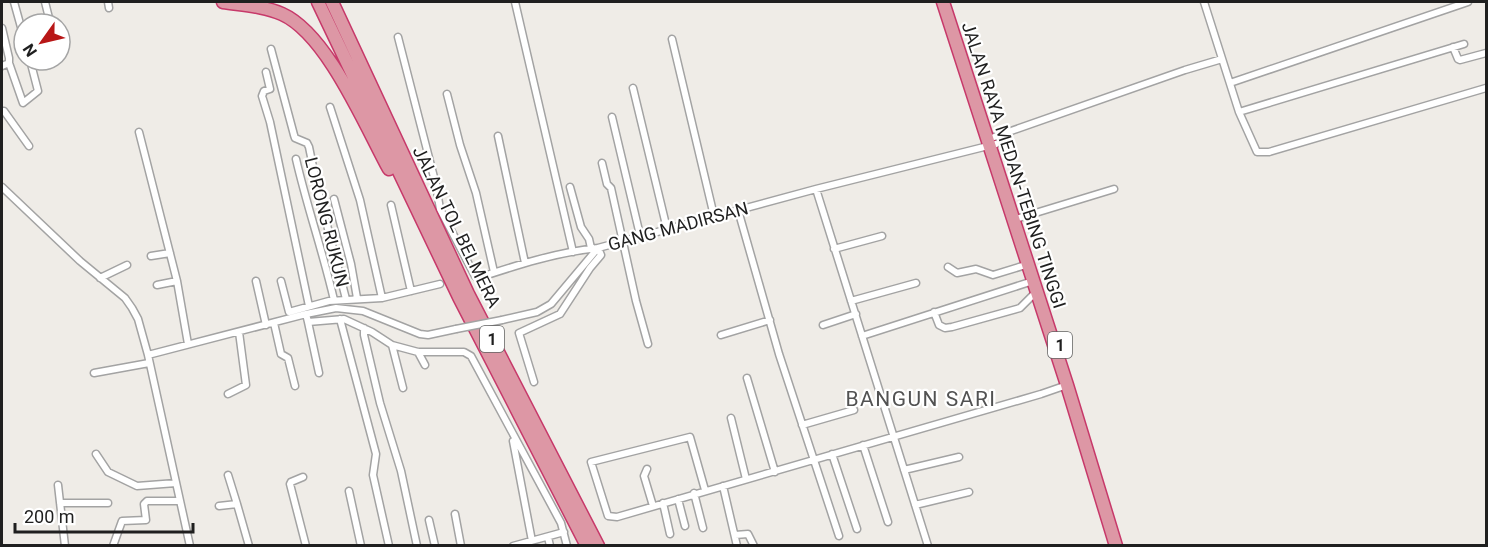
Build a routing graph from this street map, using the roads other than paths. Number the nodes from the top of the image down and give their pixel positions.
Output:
1 (223, 2) edge
2 (318, 2) edge
3 (332, 2) edge
4 (338, 2) edge
5 (515, 2) edge
6 (943, 2) edge
7 (949, 2) edge
8 (1204, 2) edge
9 (1468, 2) edge
10 (2, 28) edge
11 (398, 38) dead end
12 (672, 39) dead end
13 (1464, 44) dead end
14 (1453, 47) junction
15 (271, 49) dead end
16 (355, 50) junction
17 (1486, 54) edge
18 (1222, 59) junction
19 (9, 63) junction
20 (2, 66) edge
21 (12, 72) edge
22 (12, 72) edge
23 (33, 72) edge
24 (267, 72) dead end
25 (1230, 83) junction
26 (633, 88) dead end
27 (1486, 88) edge
28 (447, 94) dead end
29 (330, 107) dead end
30 (2, 111) edge
31 (1239, 112) junction
32 (612, 117) dead end
33 (139, 132) dead end
34 (498, 136) dead end
35 (993, 142) junction
36 (29, 146) dead end
37 (296, 159) dead end
38 (602, 163) dead end
39 (2, 187) edge
40 (570, 187) dead end
41 (816, 189) junction
42 (1114, 189) dead end
43 (334, 199) dead end
44 (391, 205) dead end
45 (738, 210) junction
46 (714, 216) junction
47 (1019, 219) junction
48 (667, 229) junction
49 (640, 235) junction
50 (882, 236) dead end
51 (429, 237) junction
52 (623, 240) junction
53 (595, 248) junction
54 (834, 249) junction
55 (573, 252) junction
56 (170, 253) junction
57 (151, 256) dead end
58 (525, 263) junction
59 (1030, 264) junction
60 (127, 265) dead end
61 (948, 267) dead end
62 (494, 272) junction
63 (100, 278) junction
64 (177, 281) junction
65 (256, 281) dead end
66 (281, 281) dead end
67 (916, 283) dead end
68 (440, 284) dead end
69 (157, 285) dead end
70 (1035, 286) junction
71 (411, 291) junction
72 (357, 298) junction
73 (382, 298) junction
74 (346, 299) junction
75 (334, 300) junction
76 (851, 301) junction
77 (309, 306) junction
78 (934, 312) junction
79 (306, 314) junction
80 (856, 314) junction
81 (290, 315) junction
82 (340, 319) junction
83 (770, 320) junction
84 (308, 322) junction
85 (274, 323) junction
86 (266, 325) junction
87 (823, 325) dead end
88 (364, 328) junction
89 (239, 332) junction
90 (721, 335) dead end
91 (862, 336) junction
92 (188, 344) junction
93 (648, 344) dead end
94 (392, 345) junction
95 (418, 352) junction
96 (148, 355) junction
97 (149, 363) junction
98 (425, 365) dead end
99 (94, 373) dead end
100 (319, 373) dead end
101 (747, 378) dead end
102 (534, 382) dead end
103 (1067, 385) junction
104 (295, 386) dead end
105 (403, 388) dead end
106 (228, 394) dead end
107 (854, 410) dead end
108 (731, 418) dead end
109 (802, 424) junction
110 (513, 436) junction
111 (894, 436) junction
112 (863, 445) junction
113 (96, 454) dead end
114 (832, 454) junction
115 (959, 457) dead end
116 (813, 460) junction
117 (647, 469) dead end
118 (904, 470) junction
119 (775, 472) junction
120 (228, 475) dead end
121 (303, 477) dead end
122 (746, 478) junction
123 (176, 483) junction
124 (58, 485) dead end
125 (723, 486) junction
126 (705, 490) junction
127 (349, 491) dead end
128 (969, 492) dead end
129 (694, 493) junction
130 (678, 499) junction
131 (180, 501) junction
132 (60, 503) junction
133 (108, 503) dead end
134 (663, 503) junction
135 (237, 504) junction
136 (915, 505) junction
137 (219, 506) dead end
138 (653, 506) junction
139 (455, 514) dead end
140 (429, 520) dead end
141 (888, 522) dead end
142 (685, 526) dead end
143 (703, 528) dead end
144 (857, 529) dead end
145 (564, 532) junction
146 (670, 534) dead end
147 (735, 536) junction
148 (839, 536) dead end
149 (548, 537) junction
150 (529, 543) edge
151 (65, 546) edge
152 (113, 546) edge
153 (190, 546) edge
154 (249, 546) edge
155 (306, 546) edge
156 (360, 546) edge
157 (389, 546) edge
158 (417, 546) edge
159 (435, 546) edge
160 (461, 546) edge
161 (513, 546) edge
162 (550, 546) edge
163 (567, 546) edge
164 (587, 546) edge
165 (598, 546) edge
166 (737, 546) edge
167 (754, 546) edge
168 (928, 546) edge
169 (1116, 546) edge
170 (1122, 546) edge

1 - 51 highway
2 - 51 highway, 1
3 - 16 highway, 1
4 - 16 highway
5 - 55 street
6 - 35 highway, JALAN RAYA MEDAN-TEBING TINGGI / 1
7 - 35 highway, JALAN RAYA MEDAN-TEBING TINGGI / 1
8 - 18 street
9 - 25 street
10 - 19 street
11 - 62 street
12 - 46 street
13 - 14 street
14 - 17 street
14 - 31 street
15 - 74 street, LORONG RUKUN
16 - 165 highway, JALAN TOL BELMERA / 1
18 - 25 street
18 - 35 street, GANG MADIRSAN
19 - 20 street
19 - 22 street
21 - 23 street
24 - 77 street
25 - 31 street
26 - 48 street
27 - 31 street
28 - 62 street
29 - 73 street
30 - 36 street
32 - 49 street
33 - 56 street
34 - 58 street
35 - 41 street, GANG MADIRSAN
35 - 47 highway, JALAN RAYA MEDAN-TEBING TINGGI / 1
35 - 59 highway, JALAN RAYA MEDAN-TEBING TINGGI / 1
37 - 75 street
38 - 52 street
39 - 63 street
40 - 53 street
41 - 45 street, GANG MADIRSAN
41 - 54 street
42 - 47 street
43 - 72 street
44 - 71 street
45 - 46 street, GANG MADIRSAN
45 - 83 street
46 - 48 street, GANG MADIRSAN
47 - 59 highway, JALAN RAYA MEDAN-TEBING TINGGI / 1
48 - 49 street, GANG MADIRSAN
49 - 52 street, GANG MADIRSAN
50 - 54 street
51 - 164 highway, JALAN TOL BELMERA / 1
52 - 53 street, GANG MADIRSAN
52 - 93 street
53 - 55 street
53 - 79 street, GANG MADIRSAN, bridge
53 - 102 street
54 - 76 street
55 - 58 street
56 - 57 street
56 - 64 street
58 - 62 street
59 - 61 street
59 - 70 highway, JALAN RAYA MEDAN-TEBING TINGGI / 1
59 - 170 highway, JALAN RAYA MEDAN-TEBING TINGGI / 1
60 - 63 street
63 - 96 street
64 - 69 street
64 - 92 street
65 - 86 street
66 - 81 street
67 - 76 street
68 - 71 street
70 - 78 street
70 - 78 street
70 - 103 highway, JALAN RAYA MEDAN-TEBING TINGGI / 1
71 - 73 street
72 - 73 street
72 - 74 street
74 - 75 street
75 - 77 street
76 - 80 street
77 - 81 street
78 - 91 street
79 - 81 street, GANG MADIRSAN
79 - 84 street
80 - 87 street
80 - 91 street
81 - 85 street, GANG MADIRSAN
82 - 84 street
82 - 88 street
82 - 157 street
83 - 90 street
83 - 109 street
84 - 100 street
85 - 86 street, GANG MADIRSAN
85 - 104 street
86 - 89 street, GANG MADIRSAN
88 - 94 street
88 - 158 street
89 - 92 street, GANG MADIRSAN
89 - 106 street
91 - 111 street
92 - 96 street, GANG MADIRSAN
94 - 95 street
94 - 105 street
95 - 98 street
95 - 110 street
96 - 97 street
97 - 99 street
97 - 123 street
101 - 119 street
103 - 111 street
103 - 169 highway, JALAN RAYA MEDAN-TEBING TINGGI / 1
107 - 109 street
108 - 122 street
109 - 116 street
110 - 145 street
110 - 150 street
111 - 112 street
111 - 118 street
112 - 114 street
112 - 141 street
113 - 123 street
114 - 116 street
114 - 144 street
115 - 118 street
116 - 119 street
116 - 148 street
117 - 138 street
118 - 136 street
119 - 122 street
120 - 135 street
121 - 155 street
122 - 125 street
123 - 131 street
124 - 132 street
125 - 126 street
125 - 147 street
126 - 129 street
126 - 138 street
127 - 156 street
128 - 136 street
129 - 130 street
129 - 143 street
130 - 134 street
130 - 142 street
131 - 152 street
131 - 153 street
132 - 133 street
132 - 151 street
134 - 138 street
134 - 146 street
135 - 137 street
135 - 154 street
136 - 168 street
139 - 160 street
140 - 159 street
145 - 149 street
145 - 163 street
147 - 166 street
147 - 167 street
149 - 150 street
149 - 162 street
150 - 161 street

